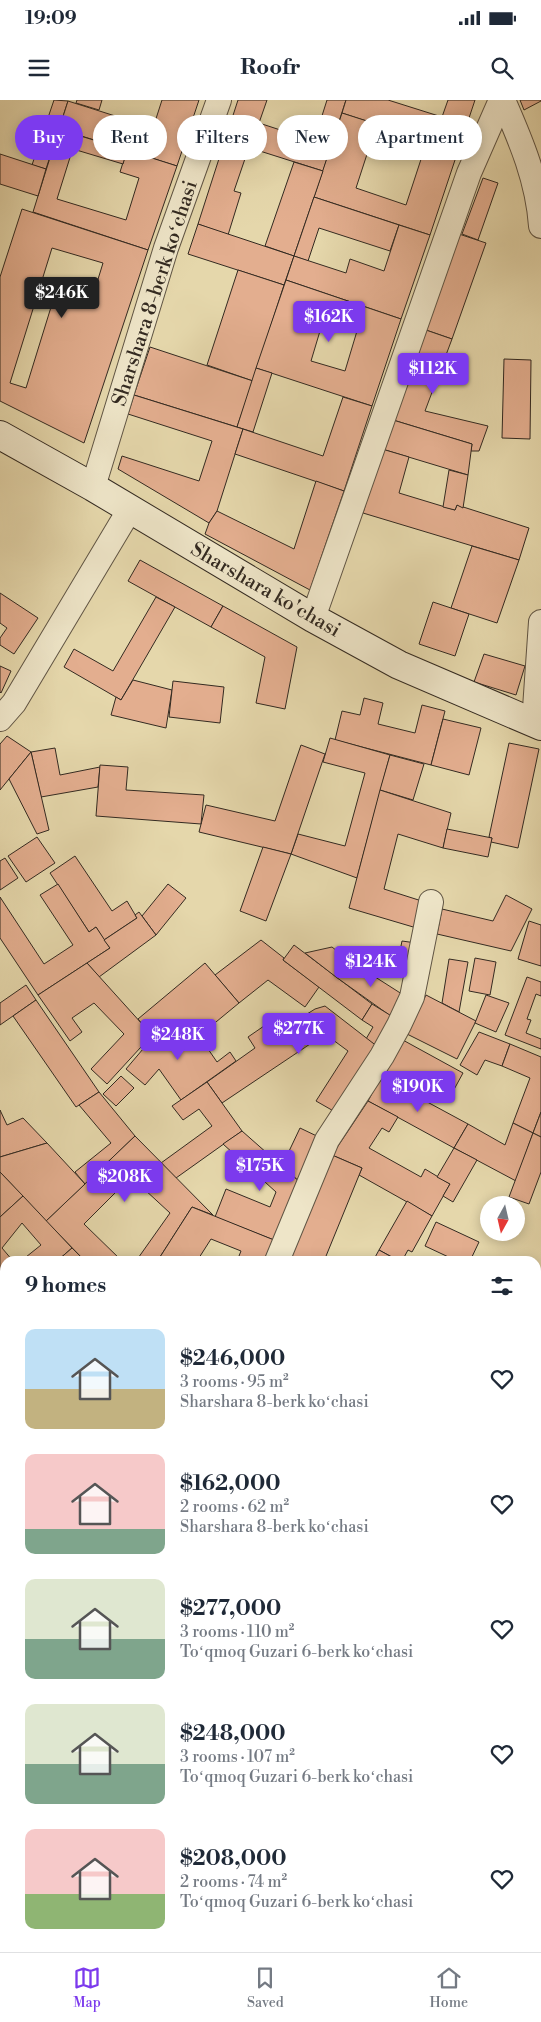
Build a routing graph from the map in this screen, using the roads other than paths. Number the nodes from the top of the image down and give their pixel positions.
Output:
1 (219, 100) edge
2 (502, 100) edge
3 (541, 216) edge
4 (0, 435) edge
5 (93, 487) junction
6 (130, 509) junction
7 (314, 618) junction
8 (541, 622) edge
9 (0, 719) edge
10 (538, 725) edge
11 (431, 902) dead end
12 (280, 1256) edge

1 - 5 street, Sharshara 8-berk koʻchasi
2 - 3 street
2 - 7 street
4 - 5 street, Sharshara ko'chasi
5 - 6 street, Sharshara ko'chasi
6 - 7 street, Sharshara ko'chasi
6 - 9 street
7 - 10 street, Sharshara ko'chasi
8 - 10 street
11 - 12 street

